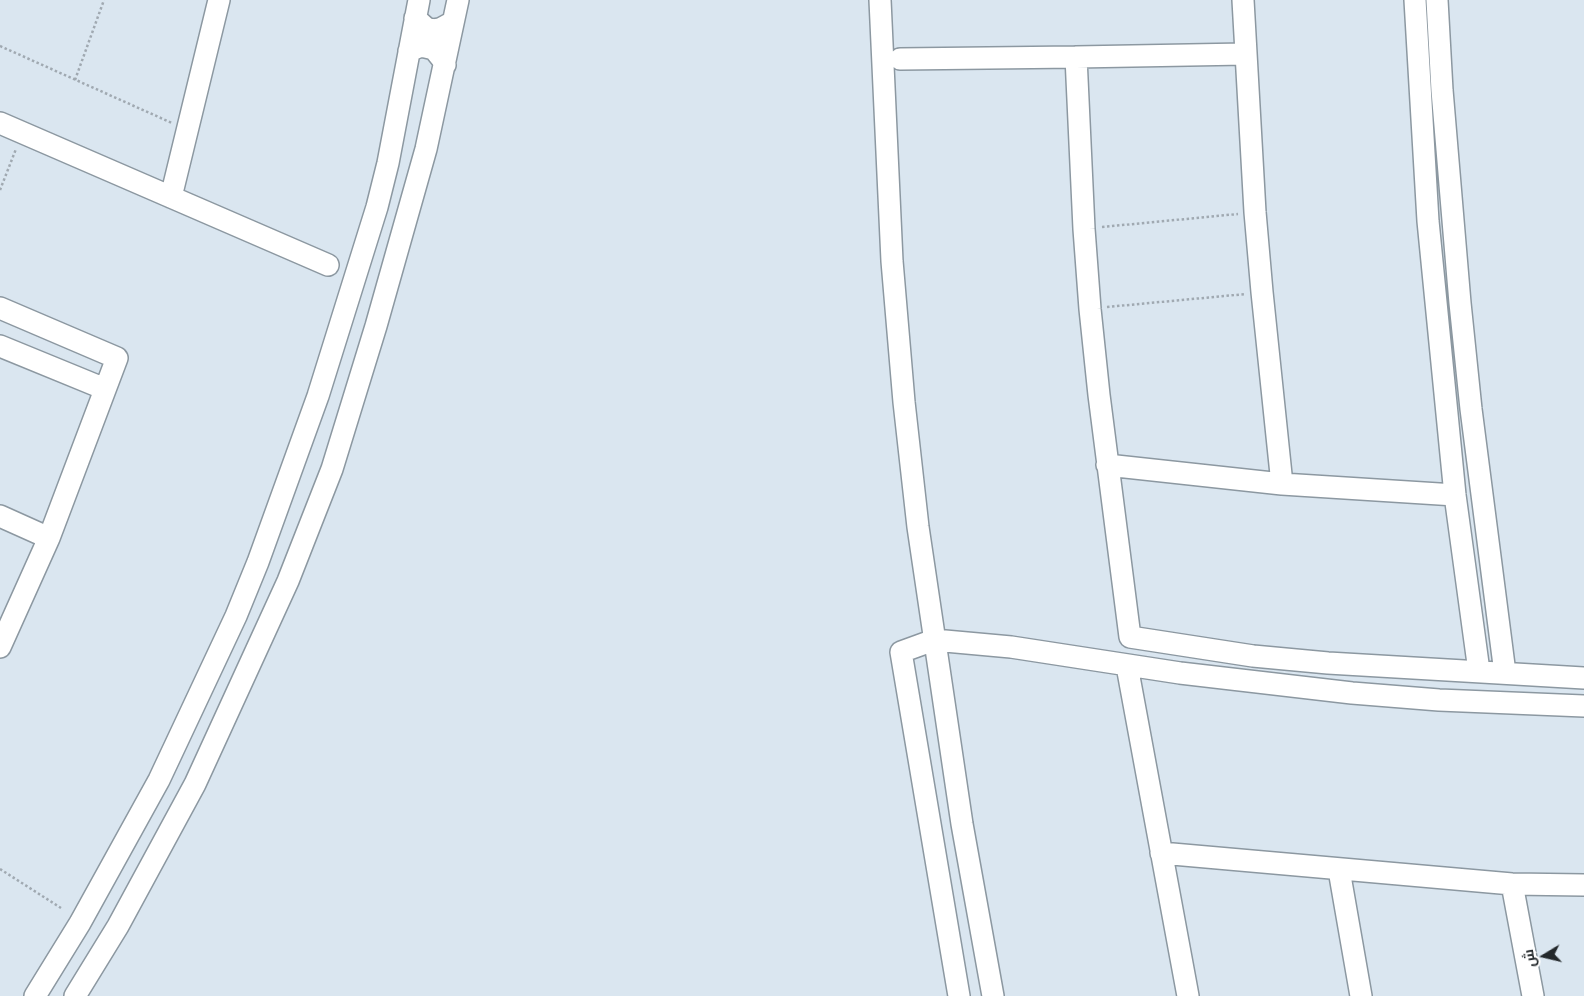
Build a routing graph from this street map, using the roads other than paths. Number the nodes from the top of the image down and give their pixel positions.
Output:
1 (218, 0) edge
2 (458, 0) edge
3 (880, 0) edge
4 (1243, 0) edge
5 (1415, 0) edge
6 (1437, 0) edge
7 (417, 9) edge
8 (453, 22) junction
9 (409, 50) junction
10 (1245, 54) junction
11 (1076, 58) junction
12 (900, 59) dead end
13 (445, 65) junction
14 (0, 123) edge
15 (171, 197) junction
16 (328, 266) dead end
17 (0, 308) edge
18 (0, 346) edge
19 (105, 389) junction
20 (1107, 465) junction
21 (1282, 484) junction
22 (1455, 495) junction
23 (0, 516) edge
24 (49, 538) junction
25 (1467, 579) junction
26 (1493, 579) junction
27 (934, 640) junction
28 (0, 648) edge
29 (1127, 666) junction
30 (1479, 671) junction
31 (1505, 673) junction
32 (1584, 678) edge
33 (1584, 706) edge
34 (1162, 853) junction
35 (1339, 870) junction
36 (1512, 884) junction
37 (1584, 885) edge
38 (35, 996) edge
39 (75, 996) edge
40 (959, 996) edge
41 (993, 996) edge
42 (1188, 996) edge
43 (1360, 996) edge
44 (1533, 996) edge

1 - 15 street
2 - 8 street
3 - 27 street
4 - 10 street
5 - 22 street
6 - 26 street
7 - 8 street
7 - 9 street
8 - 13 street
9 - 13 street
9 - 38 street
10 - 11 street
10 - 21 street
11 - 12 street
11 - 20 street
13 - 39 street
14 - 15 street
15 - 16 street
17 - 19 street
18 - 19 street
19 - 24 street
20 - 21 street
20 - 30 street
21 - 22 street
22 - 25 street
23 - 24 street
24 - 28 street
25 - 26 street
25 - 30 street
26 - 31 street
27 - 29 street
27 - 40 street
27 - 41 street
29 - 33 street
29 - 34 street
30 - 31 street
31 - 32 street
34 - 35 street
34 - 42 street
35 - 36 street
35 - 43 street
36 - 37 street
36 - 44 street

